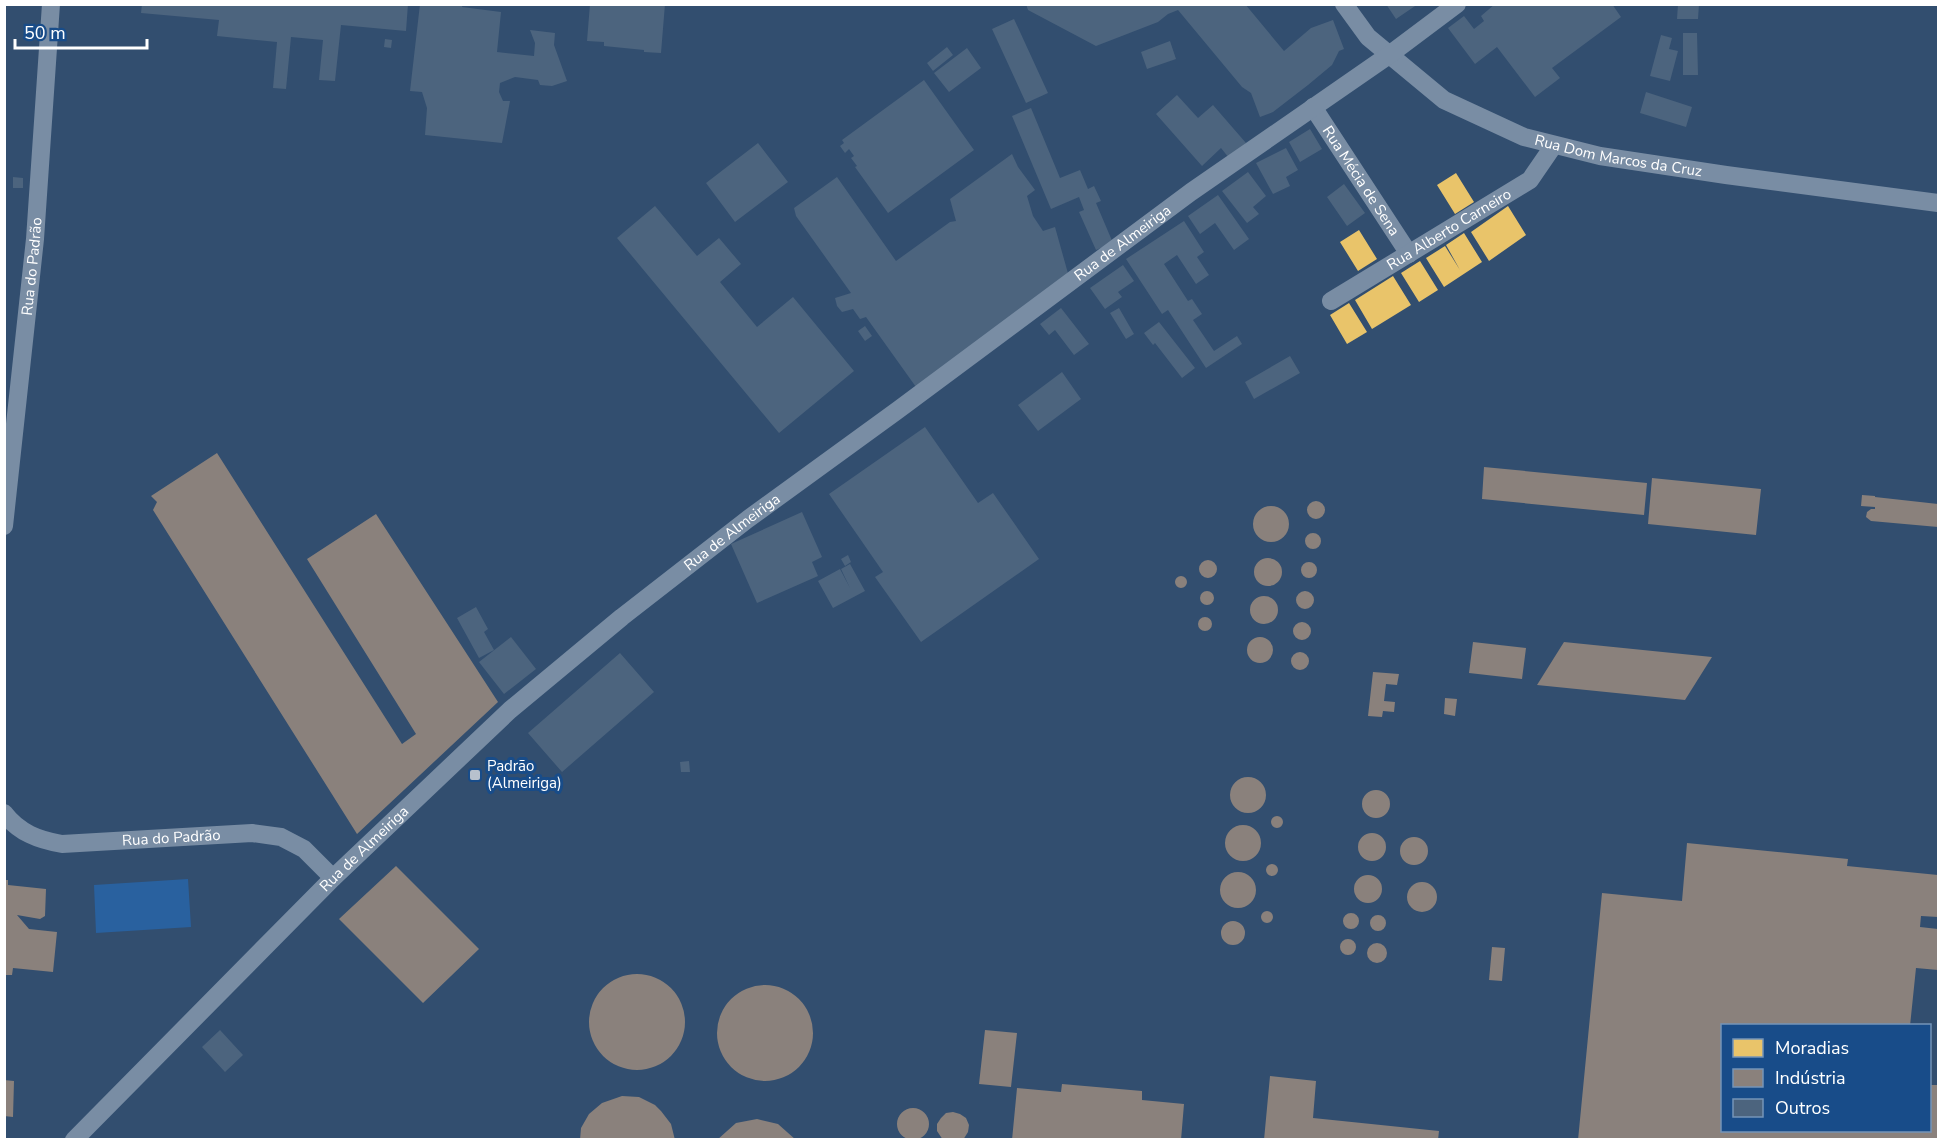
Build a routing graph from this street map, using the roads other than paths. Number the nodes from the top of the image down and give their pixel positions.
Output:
1 (51, 4) edge
2 (1344, 4) edge
3 (1457, 4) edge
4 (1389, 55) junction
5 (1313, 107) junction
6 (1554, 145) junction
7 (1938, 203) edge
8 (1409, 254) junction
9 (1331, 301) dead end
10 (4, 526) edge
11 (4, 813) edge
12 (333, 878) junction
13 (74, 1140) edge

1 - 10 street, Rua do Padrão
2 - 4 street, Rua Dom Marcos da Cruz
3 - 4 street, Rua de Almeiriga
4 - 5 street, Rua de Almeiriga
4 - 6 street, Rua Dom Marcos da Cruz
5 - 8 street, Rua Mécia de Sena
5 - 12 street, Rua de Almeiriga
6 - 7 street, Rua Dom Marcos da Cruz
6 - 8 street, Rua Alberto Carneiro
8 - 9 street, Rua Alberto Carneiro
11 - 12 street, Rua do Padrão
12 - 13 street, Rua de Almeiriga

